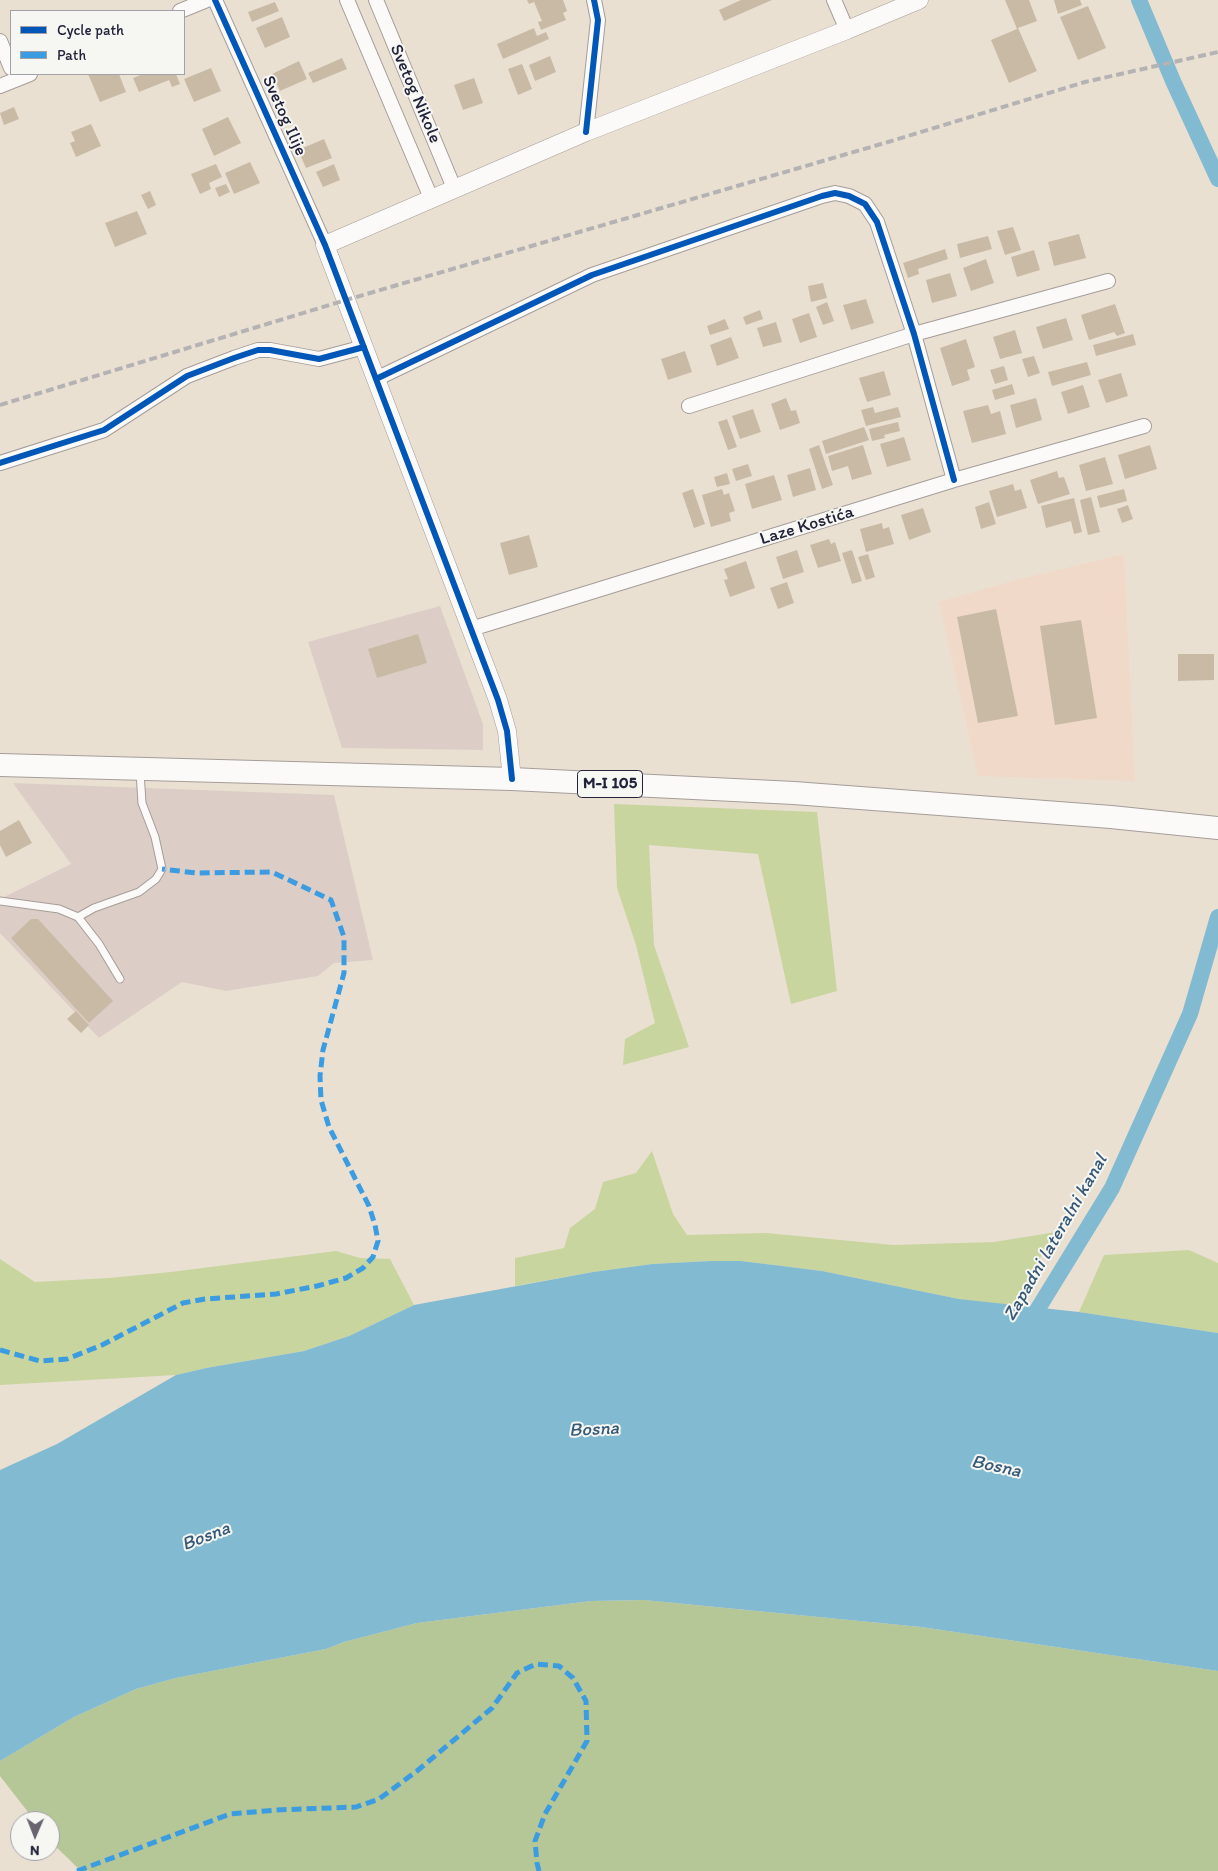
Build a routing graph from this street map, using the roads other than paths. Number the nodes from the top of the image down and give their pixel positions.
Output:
1 (207, 0) edge
2 (215, 0) edge
3 (347, 0) edge
4 (376, 0) edge
5 (594, 0) edge
6 (834, 0) edge
7 (919, 0) edge
8 (182, 10) edge
9 (847, 30) junction
10 (0, 41) edge
11 (10, 65) edge
12 (13, 75) edge
13 (0, 86) edge
14 (586, 132) junction
15 (454, 188) junction
16 (431, 198) junction
17 (325, 245) junction
18 (1108, 281) dead end
19 (914, 334) junction
20 (364, 347) junction
21 (376, 379) junction
22 (689, 406) dead end
23 (1144, 426) dead end
24 (0, 463) edge
25 (954, 480) junction
26 (472, 629) junction
27 (0, 765) edge
28 (140, 769) junction
29 (512, 779) junction
30 (1218, 828) edge
31 (0, 901) edge
32 (78, 917) junction
33 (120, 979) dead end

1 - 8 street
2 - 17 street, Svetog Ilije
3 - 16 street
4 - 15 street, Svetog Nikole
5 - 14 street
6 - 9 street
7 - 9 street
9 - 14 street
10 - 11 street
12 - 13 street
14 - 15 street
15 - 16 street
16 - 17 street
17 - 20 street
18 - 19 street
19 - 21 street
19 - 22 street
19 - 25 street
20 - 21 street
20 - 24 street
21 - 26 street
23 - 25 street, Laze Kostića
25 - 26 street, Laze Kostića
26 - 29 street
27 - 28 main road, M-I 105
28 - 29 main road, M-I 105
28 - 32 lane
29 - 30 main road, M-I 105
31 - 32 lane
32 - 33 lane

